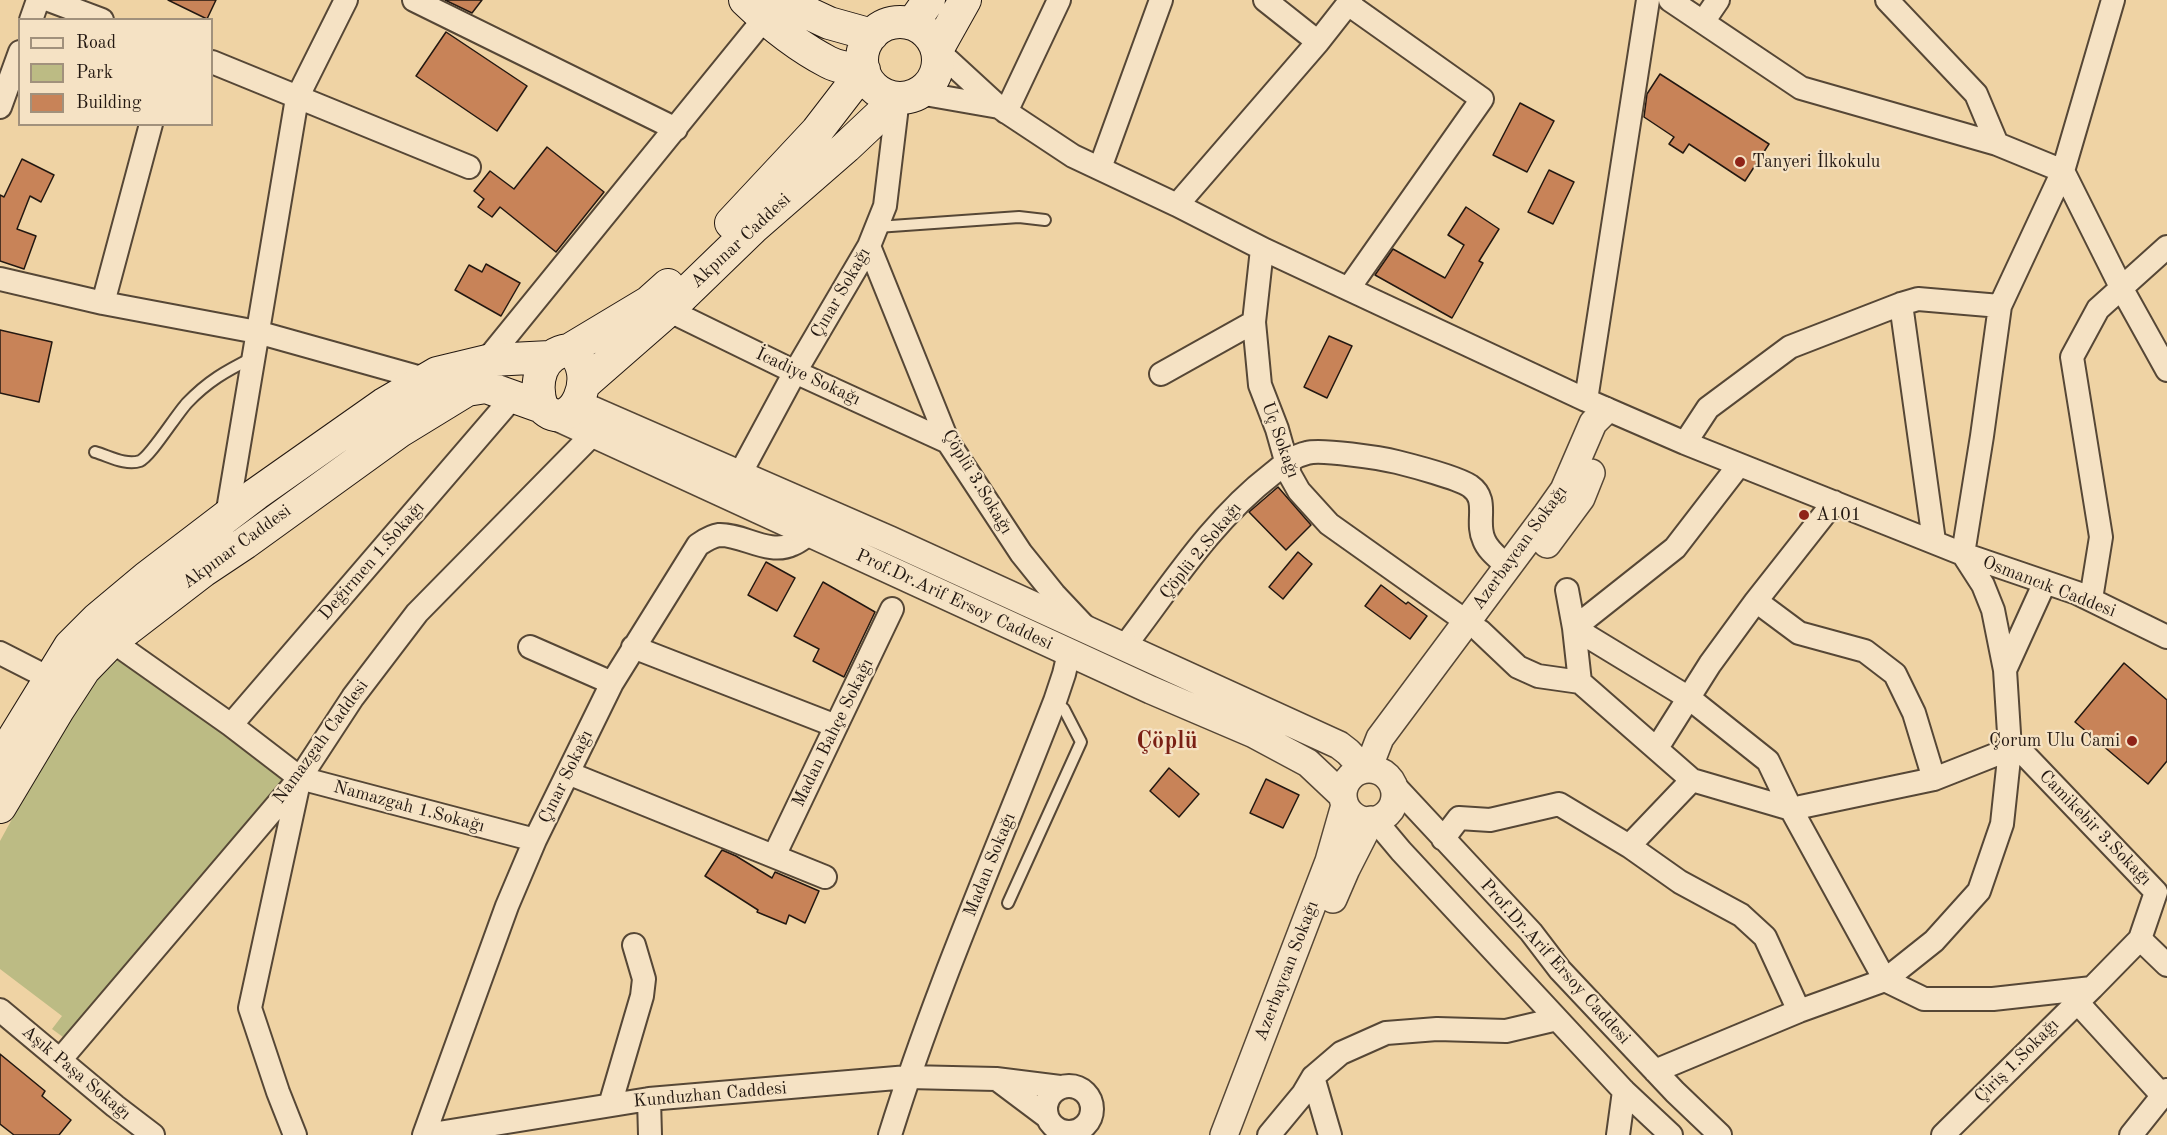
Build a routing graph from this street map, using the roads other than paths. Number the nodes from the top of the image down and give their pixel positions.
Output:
1 (38, 0) edge
2 (49, 0) edge
3 (346, 0) edge
4 (964, 0) edge
5 (1059, 0) edge
6 (1161, 0) edge
7 (1265, 0) edge
8 (1648, 0) edge
9 (1670, 0) edge
10 (1718, 0) edge
11 (1887, 0) edge
12 (2113, 0) edge
13 (420, 1) edge
14 (1349, 2) edge
15 (782, 6) edge
16 (920, 12) edge
17 (32, 18) edge
18 (97, 18) edge
19 (1703, 22) junction
20 (872, 35) junction
21 (1318, 42) junction
22 (937, 50) junction
23 (18, 58) edge
24 (213, 62) edge
25 (864, 70) junction
26 (909, 95) junction
27 (297, 98) junction
28 (0, 107) edge
29 (1003, 110) junction
30 (149, 126) edge
31 (676, 129) junction
32 (1997, 144) junction
33 (469, 167) dead end
34 (1100, 168) junction
35 (2063, 171) junction
36 (1177, 206) junction
37 (1045, 220) dead end
38 (873, 236) junction
39 (2167, 247) edge
40 (1262, 249) junction
41 (0, 279) edge
42 (1349, 288) junction
43 (2122, 289) junction
44 (103, 303) junction
45 (1901, 304) junction
46 (2000, 306) junction
47 (668, 310) junction
48 (1254, 322) junction
49 (256, 332) junction
50 (559, 353) junction
51 (252, 358) junction
52 (486, 361) junction
53 (2167, 370) edge
54 (795, 372) junction
55 (1161, 374) dead end
56 (425, 379) junction
57 (513, 397) junction
58 (1586, 400) junction
59 (564, 403) junction
60 (593, 434) junction
61 (948, 442) junction
62 (1685, 443) junction
63 (95, 452) dead end
64 (1286, 463) junction
65 (1739, 465) junction
66 (740, 474) junction
67 (1834, 502) junction
68 (227, 516) junction
69 (809, 534) junction
70 (1934, 541) junction
71 (1963, 554) junction
72 (1508, 567) junction
73 (2045, 582) junction
74 (1567, 590) dead end
75 (2091, 599) junction
76 (1756, 601) junction
77 (892, 609) dead end
78 (1473, 627) junction
79 (1574, 628) junction
80 (1089, 631) junction
81 (2167, 637) edge
82 (112, 641) junction
83 (530, 647) dead end
84 (633, 647) junction
85 (1124, 647) junction
86 (1069, 652) junction
87 (0, 653) edge
88 (2005, 670) junction
89 (49, 678) junction
90 (612, 682) junction
91 (1580, 682) junction
92 (1689, 698) junction
93 (1055, 701) junction
94 (231, 725) junction
95 (836, 726) junction
96 (1657, 748) junction
97 (2010, 749) junction
98 (0, 760) edge
99 (568, 774) junction
100 (1377, 774) junction
101 (300, 778) junction
102 (1934, 779) junction
103 (1692, 780) junction
104 (1344, 801) junction
105 (0, 807) edge
106 (1791, 809) junction
107 (1373, 820) junction
108 (1443, 839) junction
109 (535, 840) junction
110 (1629, 846) junction
111 (774, 856) junction
112 (825, 877) dead end
113 (1008, 903) dead end
114 (2140, 939) junction
115 (634, 945) dead end
116 (2167, 965) edge
117 (1885, 980) junction
118 (2085, 995) junction
119 (0, 1010) edge
120 (1798, 1011) junction
121 (1557, 1019) junction
122 (60, 1060) junction
123 (1655, 1071) junction
124 (908, 1077) junction
125 (1313, 1077) junction
126 (996, 1079) junction
127 (1060, 1087) junction
128 (1624, 1091) junction
129 (2164, 1092) edge
130 (648, 1099) junction
131 (610, 1105) junction
132 (1049, 1124) edge
133 (1082, 1131) edge
134 (153, 1135) edge
135 (295, 1135) edge
136 (425, 1135) edge
137 (650, 1135) edge
138 (890, 1135) edge
139 (1224, 1135) edge
140 (1243, 1135) edge
141 (1269, 1135) edge
142 (1330, 1135) edge
143 (1618, 1135) edge
144 (1671, 1135) edge
145 (1720, 1135) edge
146 (1943, 1135) edge
147 (2131, 1135) edge

1 - 17 street
2 - 18 street
3 - 27 street
4 - 22 main road
5 - 29 street
6 - 34 street
7 - 21 street
8 - 58 street
9 - 19 street
10 - 19 street
11 - 32 street
12 - 35 street
13 - 31 street
14 - 21 street
14 - 42 street
15 - 20 main road
15 - 25 main road
15 - 31 street
16 - 20 main road
16 - 22 main road
19 - 32 street
20 - 25 main road
21 - 36 street
22 - 26 main road
22 - 29 street
23 - 28 street
24 - 27 street
25 - 26 main road
25 - 50 main road, Akpınar Caddesi
26 - 29 street
26 - 38 street, Çınar Sokağı
26 - 47 main road, Akpınar Caddesi
27 - 33 street
27 - 49 street
29 - 34 street, Osmancık Caddesi
30 - 44 street
31 - 52 street
32 - 35 street
34 - 36 street, Osmancık Caddesi
35 - 43 street
35 - 46 street
36 - 40 street, Osmancık Caddesi
37 - 38 lane
38 - 54 street, Çınar Sokağı
38 - 61 street, Çöplü 3.Sokağı
39 - 43 street
40 - 42 street, Osmancık Caddesi
40 - 48 street, Uç Sokağı
41 - 44 street
42 - 58 street, Osmancık Caddesi
43 - 53 street
43 - 75 street
44 - 49 street
45 - 46 street
45 - 62 street
45 - 70 street
46 - 71 street
47 - 54 street, İcadiye Sokağı
47 - 59 main road, Akpınar Caddesi
48 - 55 street
48 - 64 street, Uç Sokağı
49 - 51 street
49 - 56 street
50 - 52 main road, Akpınar Caddesi
50 - 59 main road
50 - 59 main road
51 - 63 lane
51 - 68 street
52 - 56 main road, Akpınar Caddesi
54 - 61 street, İcadiye Sokağı
54 - 66 street, Çınar Sokağı
56 - 68 main road, Akpınar Caddesi
57 - 59 main road, Akpınar Caddesi
57 - 82 main road, Akpınar Caddesi
57 - 94 street, Değirmen 1.Sokağı
58 - 62 street, Osmancık Caddesi
59 - 60 street, Prof.Dr.Arif Ersoy Caddesi
59 - 66 street, Prof.Dr.Arif Ersoy Caddesi
60 - 69 street, Prof.Dr.Arif Ersoy Caddesi
60 - 101 street, Namazgah Caddesi
61 - 80 street, Çöplü 3.Sokağı
62 - 65 street, Osmancık Caddesi
64 - 72 street, Çöplü 2.Sokağı
64 - 78 street, Uç Sokağı
64 - 85 street, Çöplü 2.Sokağı
65 - 67 street, Osmancık Caddesi
65 - 79 street
66 - 80 street, Prof.Dr.Arif Ersoy Caddesi
67 - 70 street, Osmancık Caddesi
67 - 76 street
68 - 89 main road, Akpınar Caddesi
69 - 84 street, Çınar Sokağı
69 - 86 street, Prof.Dr.Arif Ersoy Caddesi
70 - 71 street, Osmancık Caddesi
71 - 73 street, Osmancık Caddesi
71 - 88 street
72 - 78 street, Azerbaycan Sokağı
72 - 78 street, Azerbaycan Sokağı
73 - 75 street, Osmancık Caddesi
73 - 88 street
74 - 79 street
75 - 81 street, Osmancık Caddesi
76 - 92 street
76 - 102 street
77 - 95 street, Madan Bahçe Sokağı
78 - 91 street, Uç Sokağı
78 - 100 street, Azerbaycan Sokağı
79 - 91 street
79 - 92 street
80 - 85 street, Prof.Dr.Arif Ersoy Caddesi
82 - 94 street, Namazgah 1.Sokağı
82 - 105 main road, Akpınar Caddesi
83 - 90 street
84 - 90 street, Çınar Sokağı
84 - 95 street
85 - 100 street, Prof.Dr.Arif Ersoy Caddesi
86 - 93 street, Madan Sokağı
86 - 104 street, Prof.Dr.Arif Ersoy Caddesi
87 - 89 street
88 - 97 street
89 - 98 main road, Akpınar Caddesi
90 - 99 street, Çınar Sokağı
91 - 96 street
92 - 96 street
92 - 106 street
93 - 113 lane
93 - 124 street, Madan Sokağı
94 - 101 street, Namazgah 1.Sokağı
95 - 111 street, Madan Bahçe Sokağı
96 - 103 street
97 - 102 street
97 - 114 street, Camikebir 3.Sokağı
97 - 117 street
99 - 109 street, Çınar Sokağı
99 - 111 street
100 - 104 street
100 - 107 street
100 - 108 street, Prof.Dr.Arif Ersoy Caddesi
101 - 109 street, Namazgah 1.Sokağı
101 - 122 street, Namazgah Caddesi
101 - 135 street
102 - 106 street
103 - 106 street
103 - 110 street
104 - 107 street
104 - 139 street, Azerbaycan Sokağı
106 - 117 street
107 - 121 street, Prof.Dr.Arif Ersoy Caddesi
107 - 140 street, Azerbaycan Sokağı
108 - 110 street
108 - 123 street, Prof.Dr.Arif Ersoy Caddesi
109 - 136 street, Çınar Sokağı
110 - 120 street
111 - 112 street
114 - 116 street
114 - 118 street
115 - 131 street
117 - 118 street
117 - 120 street
118 - 129 street
118 - 146 street, Çiriş 1.Sokağı
119 - 122 street, Aşık Paşa Sokağı
120 - 123 street
121 - 125 street
121 - 128 street, Prof.Dr.Arif Ersoy Caddesi
122 - 134 street, Aşık Paşa Sokağı
123 - 145 street, Prof.Dr.Arif Ersoy Caddesi
124 - 126 street, Kunduzhan Caddesi
124 - 130 street, Kunduzhan Caddesi
124 - 138 street, Madan Sokağı
125 - 141 street
125 - 142 street
126 - 127 street, Kunduzhan Caddesi
126 - 132 street
127 - 132 street
127 - 133 street
128 - 143 street
128 - 144 street, Prof.Dr.Arif Ersoy Caddesi
129 - 147 street
130 - 131 street, Kunduzhan Caddesi
130 - 137 street
131 - 136 street, Kunduzhan Caddesi
132 - 133 street

